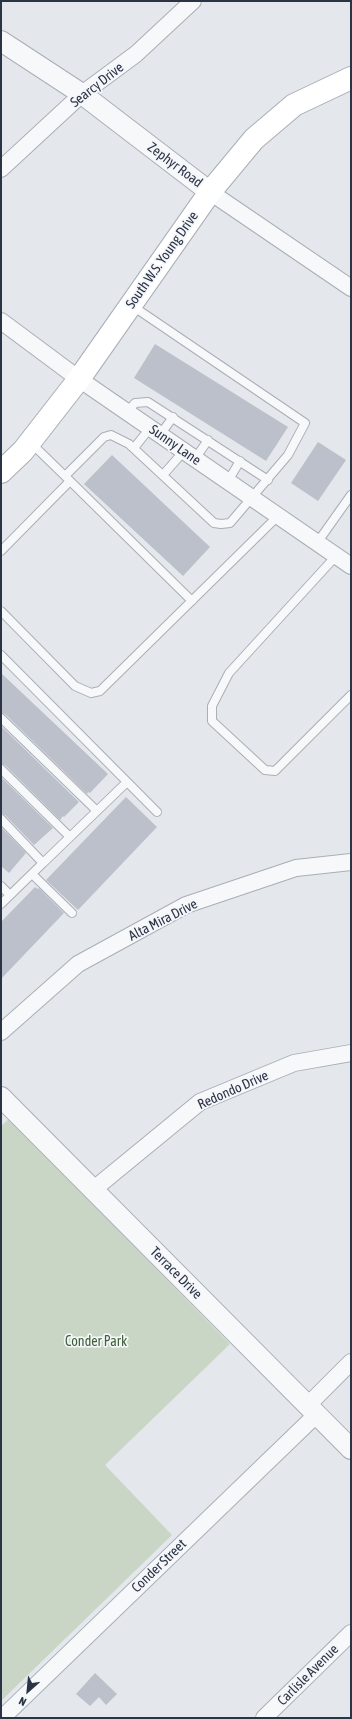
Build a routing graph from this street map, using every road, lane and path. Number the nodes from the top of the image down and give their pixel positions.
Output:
1 (193, 1) edge
2 (1, 40) edge
3 (351, 78) edge
4 (82, 94) junction
5 (1, 169) edge
6 (210, 192) junction
7 (351, 288) edge
8 (131, 304) junction
9 (1, 321) edge
10 (79, 379) junction
11 (127, 412) junction
12 (173, 417) junction
13 (155, 431) junction
14 (208, 440) junction
15 (30, 442) junction
16 (134, 448) junction
17 (189, 455) junction
18 (240, 461) junction
19 (1, 472) edge
20 (163, 475) junction
21 (68, 479) junction
22 (268, 480) junction
23 (228, 481) junction
24 (351, 495) edge
25 (252, 498) junction
26 (278, 516) junction
27 (317, 543) junction
28 (1, 552) edge
29 (336, 556) junction
30 (351, 566) edge
31 (192, 601) junction
32 (1, 611) edge
33 (1, 654) edge
34 (351, 695) edge
35 (1, 718) edge
36 (1, 769) edge
37 (127, 782) junction
38 (97, 811) junction
39 (157, 812) dead end
40 (1, 819) edge
41 (70, 837) junction
42 (351, 862) edge
43 (43, 863) junction
44 (32, 874) junction
45 (1, 886) edge
46 (10, 895) junction
47 (1, 904) edge
48 (72, 913) dead end
49 (1, 1032) edge
50 (351, 1053) edge
51 (3, 1101) edge
52 (94, 1189) junction
53 (351, 1362) edge
54 (312, 1410) junction
55 (351, 1449) edge
56 (351, 1633) edge
57 (2, 1718) edge
58 (264, 1718) edge

1 - 4 street, Searcy Drive
2 - 4 street, Zephyr Road
3 - 6 main road, South W.S. Young Drive
4 - 5 street, Searcy Drive
4 - 6 street, Zephyr Road
6 - 7 street, Zephyr Road
6 - 8 main road, South W.S. Young Drive
8 - 10 main road, South W.S. Young Drive
8 - 22 lane
9 - 10 street, Sunny Lane
10 - 11 street, Sunny Lane
10 - 15 main road, South W.S. Young Drive
11 - 12 lane
11 - 13 street, Sunny Lane
12 - 13 lane
12 - 14 lane
13 - 16 lane
13 - 17 street, Sunny Lane
14 - 17 lane
14 - 18 lane
15 - 19 main road, South W.S. Young Drive
15 - 21 lane
16 - 20 lane
16 - 21 lane
17 - 20 lane
17 - 23 street, Sunny Lane
18 - 22 lane
18 - 23 lane
20 - 25 lane
21 - 28 lane
21 - 31 lane
22 - 25 lane
23 - 25 street, Sunny Lane
24 - 27 lane
25 - 26 street, Sunny Lane
26 - 27 street, Sunny Lane
26 - 31 lane
27 - 29 street, Sunny Lane
29 - 30 street, Sunny Lane
29 - 34 lane
31 - 32 lane
33 - 37 lane
35 - 38 lane
36 - 41 lane
37 - 38 lane
37 - 39 lane
38 - 41 lane
40 - 43 lane
41 - 43 lane
42 - 49 street, Alta Mira Drive
43 - 44 lane
44 - 46 lane
44 - 48 lane
45 - 46 lane
46 - 47 lane
50 - 52 street, Redondo Drive
51 - 52 street, Terrace Drive
52 - 54 street, Terrace Drive
53 - 54 street, Conder Street
54 - 55 street, Terrace Drive
54 - 57 street, Conder Street
56 - 58 street, Carlisle Avenue

